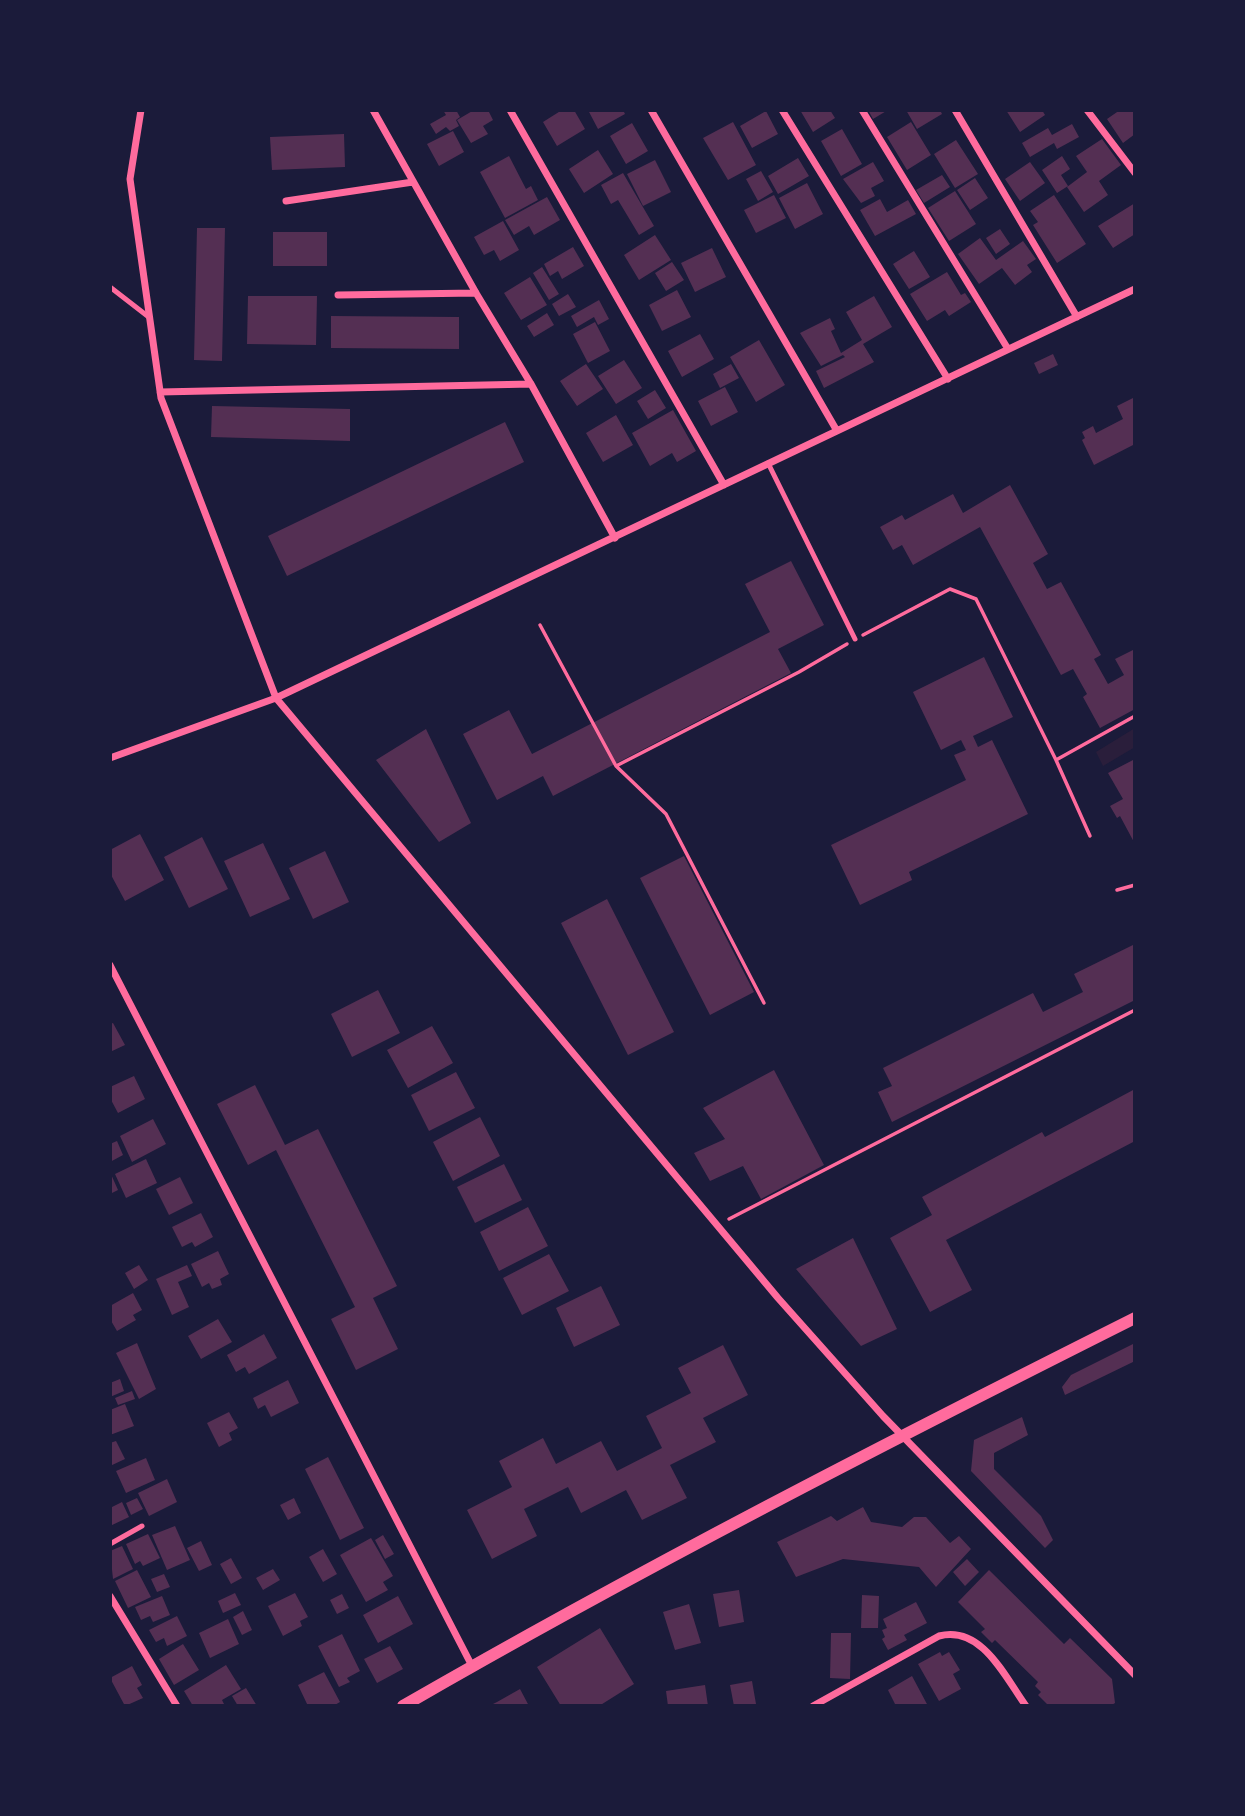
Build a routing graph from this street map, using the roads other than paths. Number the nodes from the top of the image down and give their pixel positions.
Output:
1 (141, 110) edge
2 (373, 110) edge
3 (510, 110) edge
4 (651, 110) edge
5 (782, 110) edge
6 (862, 110) edge
7 (955, 110) edge
8 (1087, 110) edge
9 (1135, 173) edge
10 (412, 182) junction
11 (286, 201) dead end
12 (110, 287) edge
13 (1135, 289) edge
14 (476, 293) junction
15 (338, 295) dead end
16 (1077, 317) junction
17 (150, 318) junction
18 (1008, 349) junction
19 (948, 379) junction
20 (531, 384) junction
21 (160, 392) junction
22 (837, 431) junction
23 (768, 463) junction
24 (724, 485) junction
25 (615, 538) junction
26 (855, 639) road end
27 (276, 698) junction
28 (110, 758) edge
29 (110, 965) edge
30 (1135, 1318) edge
31 (902, 1436) junction
32 (142, 1526) dead end
33 (110, 1544) edge
34 (110, 1596) edge
35 (472, 1666) junction
36 (1135, 1675) edge
37 (177, 1706) edge
38 (403, 1706) edge
39 (813, 1706) edge
40 (1027, 1706) edge

1 - 17 street
2 - 10 street
3 - 24 street
4 - 22 street
5 - 19 street
6 - 18 street
7 - 16 street
8 - 9 street
10 - 11 street
10 - 14 street
12 - 17 lane
13 - 16 street
14 - 15 street
14 - 20 street
16 - 18 street
17 - 21 street
18 - 19 street
19 - 22 street
20 - 21 street
20 - 25 street
21 - 27 street
22 - 23 street
23 - 24 street
23 - 26 lane
24 - 25 street
25 - 27 street
27 - 28 street
27 - 31 street
29 - 35 street
30 - 31 street
31 - 35 street
31 - 36 street
32 - 33 lane
34 - 37 street
35 - 38 street
39 - 40 street

